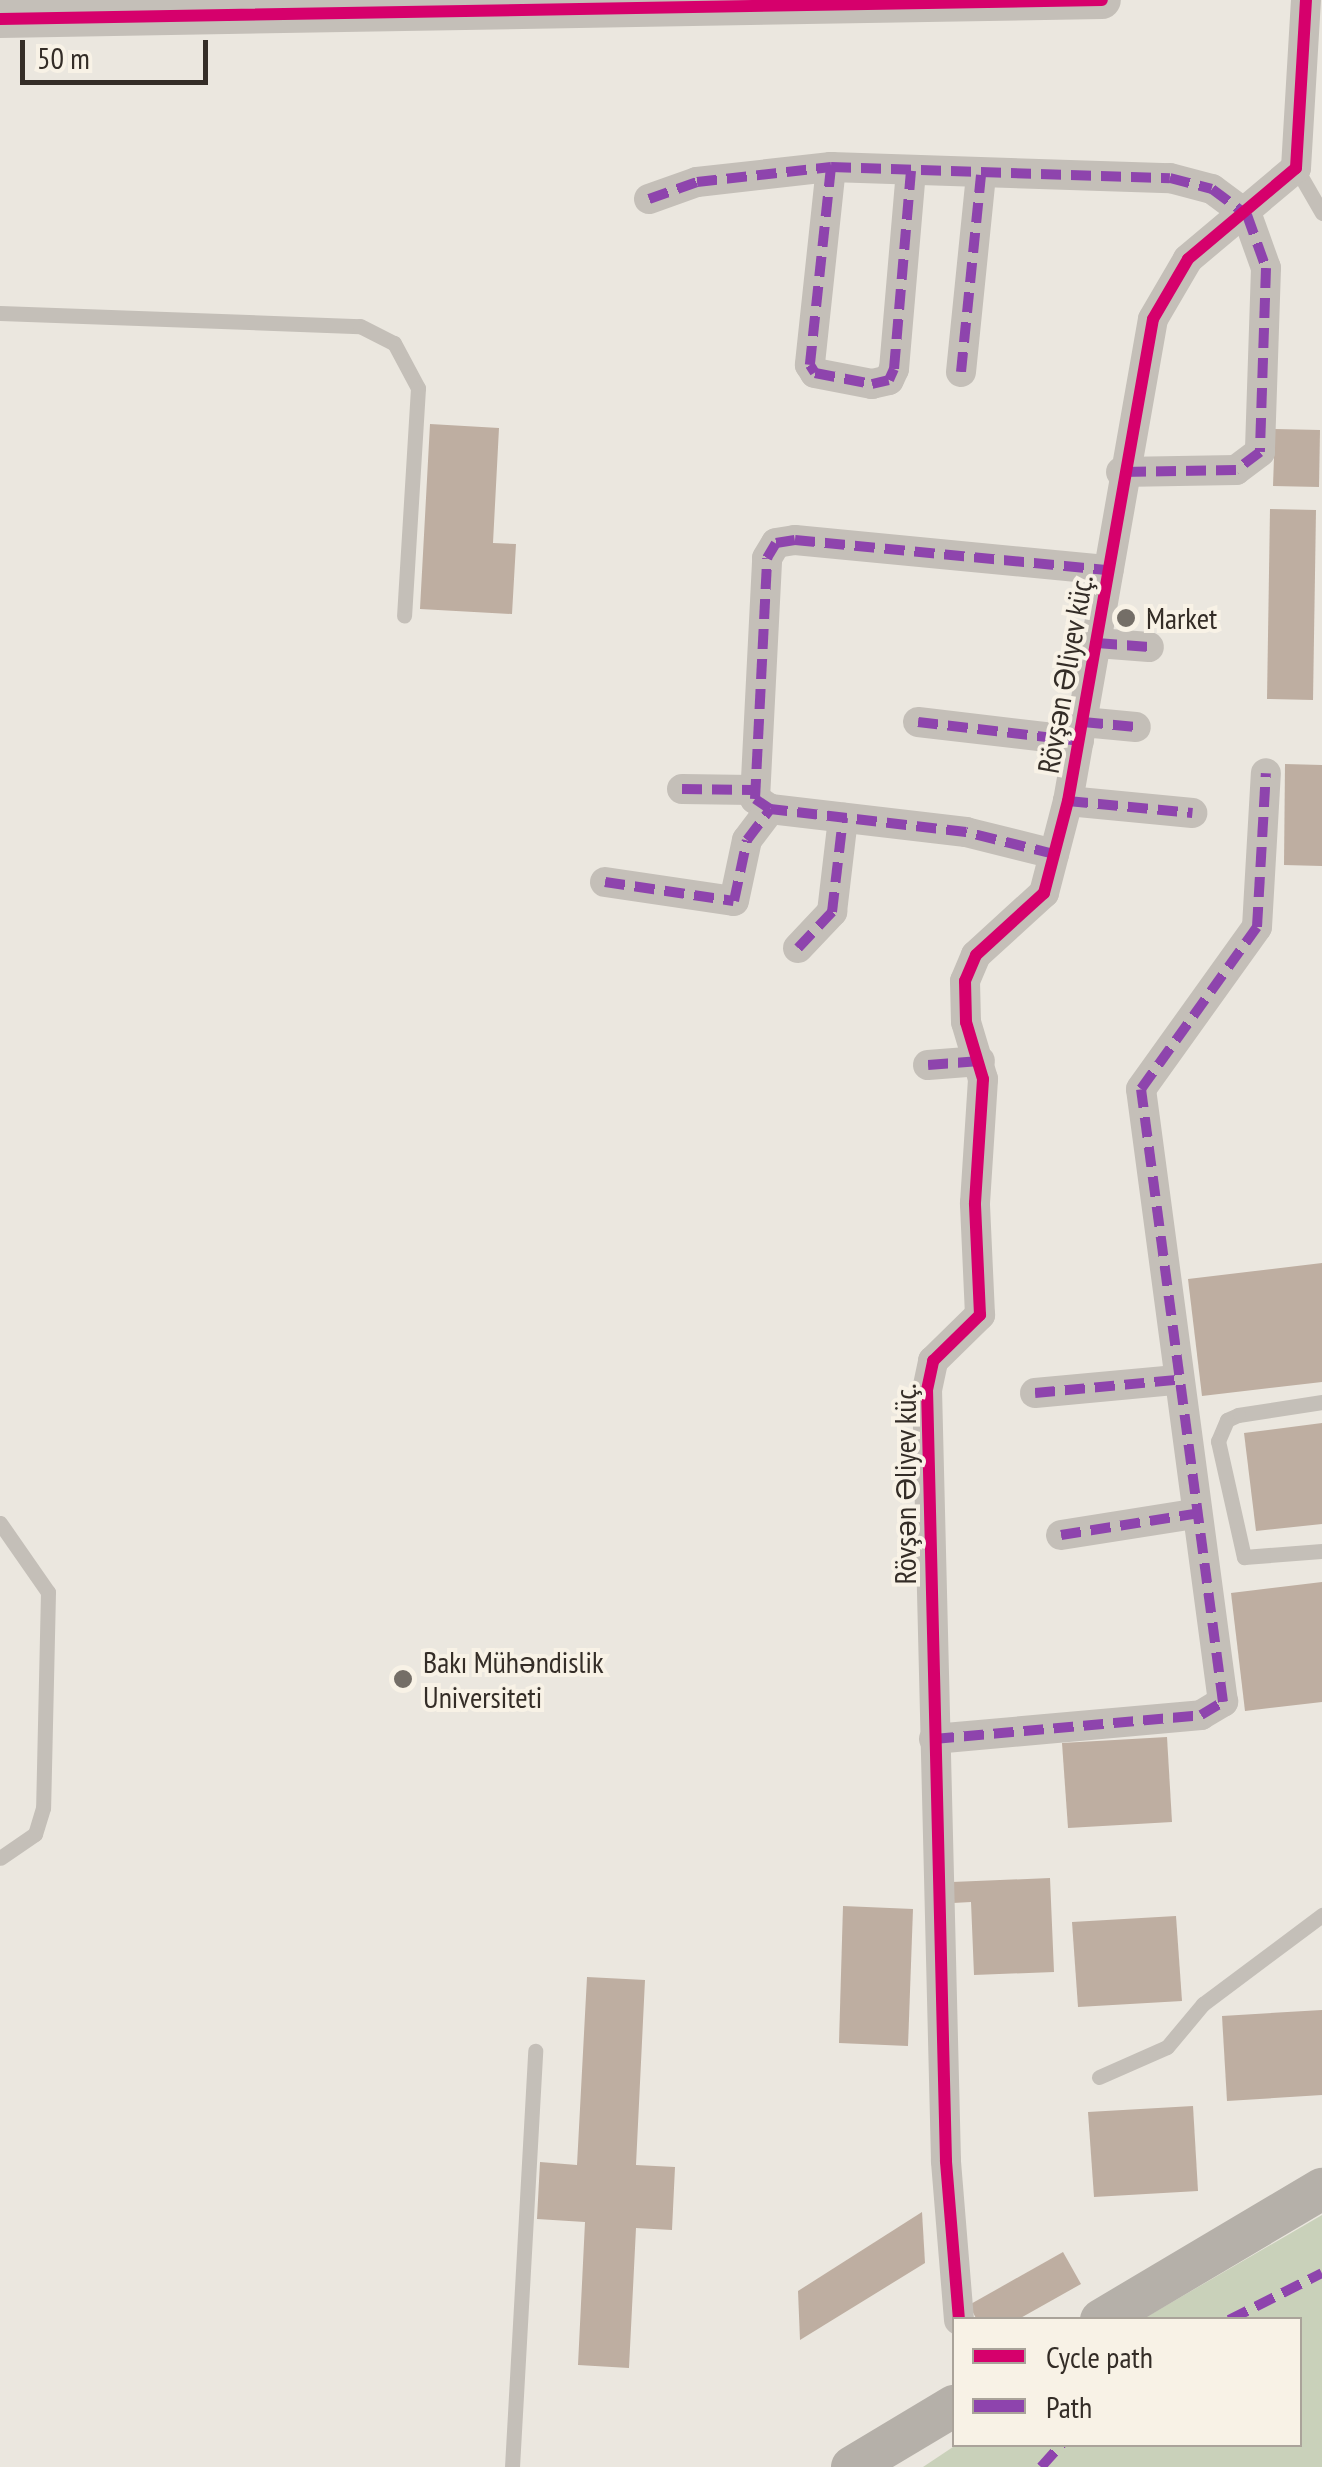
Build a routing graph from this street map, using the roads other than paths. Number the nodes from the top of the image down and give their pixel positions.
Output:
1 (1102, 0) edge
2 (1306, 0) edge
3 (919, 3) edge
4 (653, 4) edge
5 (356, 5) edge
6 (48, 10) edge
7 (0, 20) edge
8 (832, 167) junction
9 (1296, 168) junction
10 (912, 170) junction
11 (981, 175) junction
12 (650, 199) dead end
13 (1322, 213) edge
14 (1247, 214) junction
15 (0, 313) edge
16 (961, 372) dead end
17 (1121, 472) junction
18 (1109, 570) junction
19 (404, 616) dead end
20 (1097, 643) junction
21 (1149, 647) dead end
22 (918, 722) dead end
23 (1136, 727) dead end
24 (1081, 731) junction
25 (1266, 773) dead end
26 (682, 789) dead end
27 (761, 799) junction
28 (1068, 801) junction
29 (1192, 813) dead end
30 (843, 818) junction
31 (1054, 854) junction
32 (604, 882) dead end
33 (798, 948) dead end
34 (980, 1061) junction
35 (928, 1065) dead end
36 (1176, 1380) junction
37 (1034, 1393) dead end
38 (1322, 1402) edge
39 (1194, 1514) junction
40 (0, 1523) edge
41 (1061, 1535) dead end
42 (1322, 1552) edge
43 (934, 1739) junction
44 (0, 1858) edge
45 (1322, 1915) edge
46 (535, 2050) dead end
47 (1100, 2077) dead end
48 (1322, 2189) edge
49 (959, 2317) edge
50 (1107, 2317) edge
51 (952, 2407) edge
52 (512, 2467) edge
53 (852, 2467) edge

1 - 3 street
2 - 9 street
3 - 4 street
4 - 5 street
5 - 6 street
6 - 7 street
8 - 10 street
8 - 10 street
8 - 12 street
9 - 13 lane
9 - 14 street, Rövşən Əliyev küç.
10 - 11 street
11 - 14 street
11 - 16 street
14 - 17 street, Rövşən Əliyev küç.
14 - 17 street
15 - 19 lane
17 - 18 street, Rövşən Əliyev küç.
18 - 20 street, Rövşən Əliyev küç.
18 - 27 street
20 - 21 street
20 - 24 street, Rövşən Əliyev küç.
22 - 24 street
23 - 24 street
24 - 28 street, Rövşən Əliyev küç.
25 - 36 street
26 - 27 street
27 - 30 street
27 - 32 street
28 - 29 street
28 - 31 street, Rövşən Əliyev küç.
30 - 31 street
30 - 33 street
31 - 34 street, Rövşən Əliyev küç.
34 - 35 street
34 - 43 street, Rövşən Əliyev küç.
36 - 37 street
36 - 39 street
38 - 42 lane
39 - 41 street
39 - 43 street
40 - 44 lane
43 - 49 street, Rövşən Əliyev küç.
45 - 47 lane
46 - 52 lane
48 - 50 main road
51 - 53 main road

